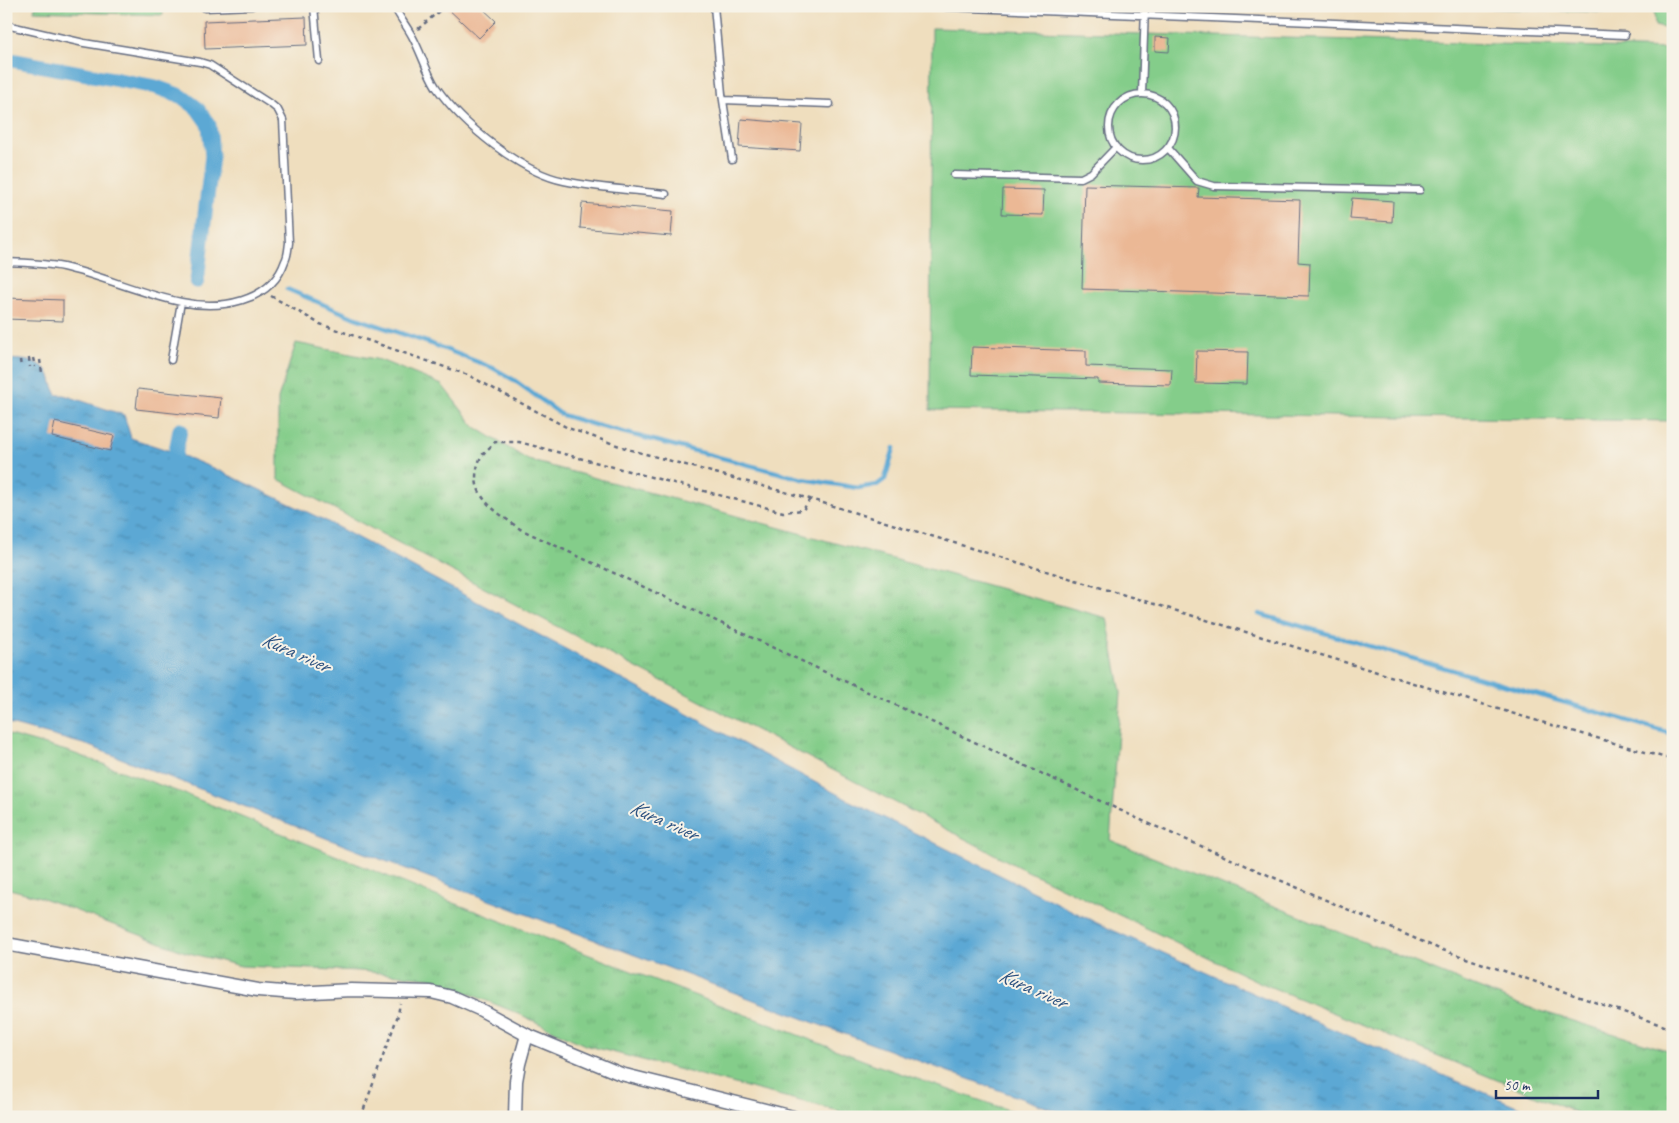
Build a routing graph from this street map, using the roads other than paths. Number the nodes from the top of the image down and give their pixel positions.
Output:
1 (252, 6) edge
2 (314, 6) edge
3 (394, 6) edge
4 (714, 6) edge
5 (1145, 6) edge
6 (946, 7) edge
7 (205, 8) dead end
8 (1145, 15) junction
9 (6, 25) edge
10 (1625, 35) dead end
11 (318, 61) dead end
12 (1142, 94) junction
13 (723, 100) junction
14 (830, 104) dead end
15 (1116, 147) junction
16 (1168, 148) junction
17 (732, 159) dead end
18 (954, 175) dead end
19 (1420, 190) dead end
20 (666, 194) dead end
21 (6, 262) edge
22 (181, 302) junction
23 (171, 360) dead end
24 (6, 944) edge
25 (528, 1035) junction
26 (753, 1112) edge
27 (515, 1117) edge
28 (793, 1117) edge

1 - 7 lane
2 - 11 lane
3 - 20 lane
4 - 13 lane
5 - 8 lane
6 - 8 lane
8 - 10 lane
8 - 12 lane
9 - 22 lane
12 - 15 lane
12 - 16 lane
13 - 14 lane
13 - 17 lane
15 - 16 lane
15 - 18 lane
16 - 19 lane
21 - 22 lane
22 - 23 lane
24 - 25 street
25 - 26 street
25 - 27 street
26 - 28 street

